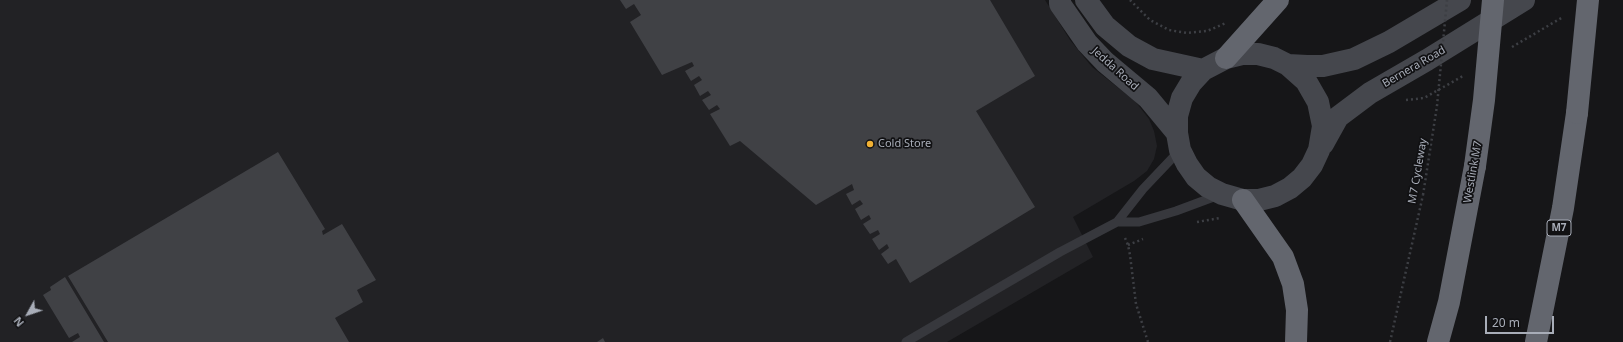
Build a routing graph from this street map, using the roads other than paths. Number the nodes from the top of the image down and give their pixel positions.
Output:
1 (1060, 0) edge
2 (1086, 0) edge
3 (1278, 0) edge
4 (1460, 0) edge
5 (1493, 0) edge
6 (1524, 0) edge
7 (1588, 0) edge
8 (1226, 58) junction
9 (1288, 65) junction
10 (1203, 70) junction
11 (1178, 141) junction
12 (1319, 150) junction
13 (1222, 194) junction
14 (1243, 200) junction
15 (1117, 222) junction
16 (906, 342) edge
17 (1296, 342) edge
18 (1438, 342) edge
19 (1536, 342) edge

1 - 11 main road, Jedda Road
2 - 10 main road
3 - 8 highway
4 - 9 main road
5 - 18 highway, Westlink M7, bridge
6 - 12 main road, Bernera Road
7 - 19 highway, M7, bridge
8 - 9 main road
8 - 10 main road
9 - 12 main road
10 - 11 main road
11 - 13 main road, Jedda Road
11 - 15 lane
12 - 14 main road, Jedda Road
13 - 14 main road, Jedda Road
13 - 15 lane
14 - 17 highway
15 - 16 lane

